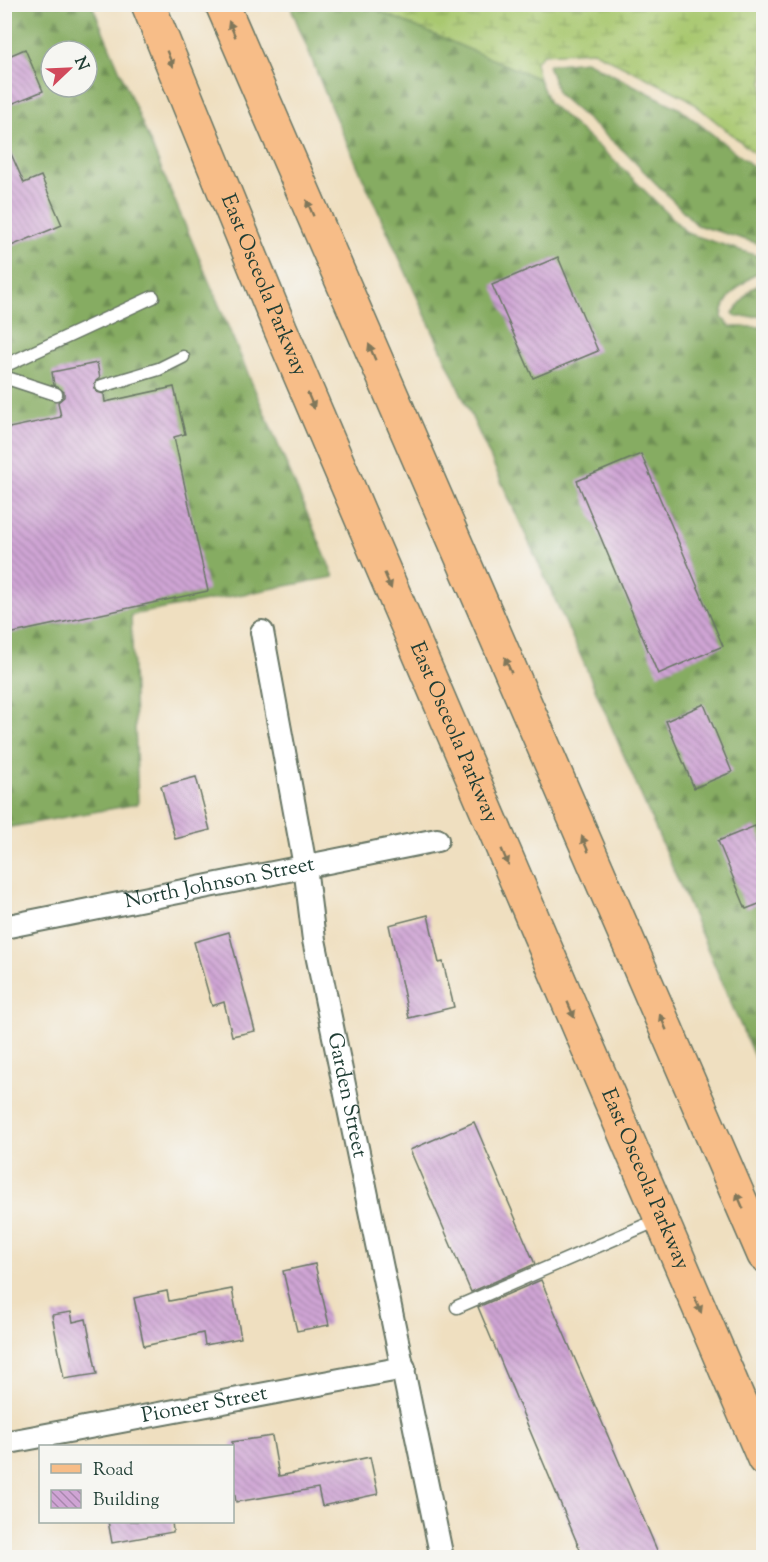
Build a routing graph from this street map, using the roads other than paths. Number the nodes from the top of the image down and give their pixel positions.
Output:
1 (148, 4) edge
2 (222, 4) edge
3 (153, 297) dead end
4 (183, 357) dead end
5 (4, 366) edge
6 (4, 377) edge
7 (102, 386) dead end
8 (56, 394) dead end
9 (261, 632) dead end
10 (437, 840) dead end
11 (305, 866) junction
12 (4, 927) edge
13 (662, 1219) junction
14 (764, 1255) edge
15 (457, 1307) dead end
16 (404, 1368) junction
17 (4, 1443) edge
18 (764, 1459) edge
19 (442, 1557) edge

1 -> 13 main road, East Osceola Parkway
14 -> 2 main road
3 - 5 lane
4 - 7 lane
6 - 8 lane
9 - 11 street, Garden Street
10 - 11 street, North Johnson Street
11 - 12 street, North Johnson Street
11 - 16 street, Garden Street
13 - 15 lane
13 -> 18 main road, East Osceola Parkway
16 - 17 street, Pioneer Street
16 - 19 street, Garden Street

